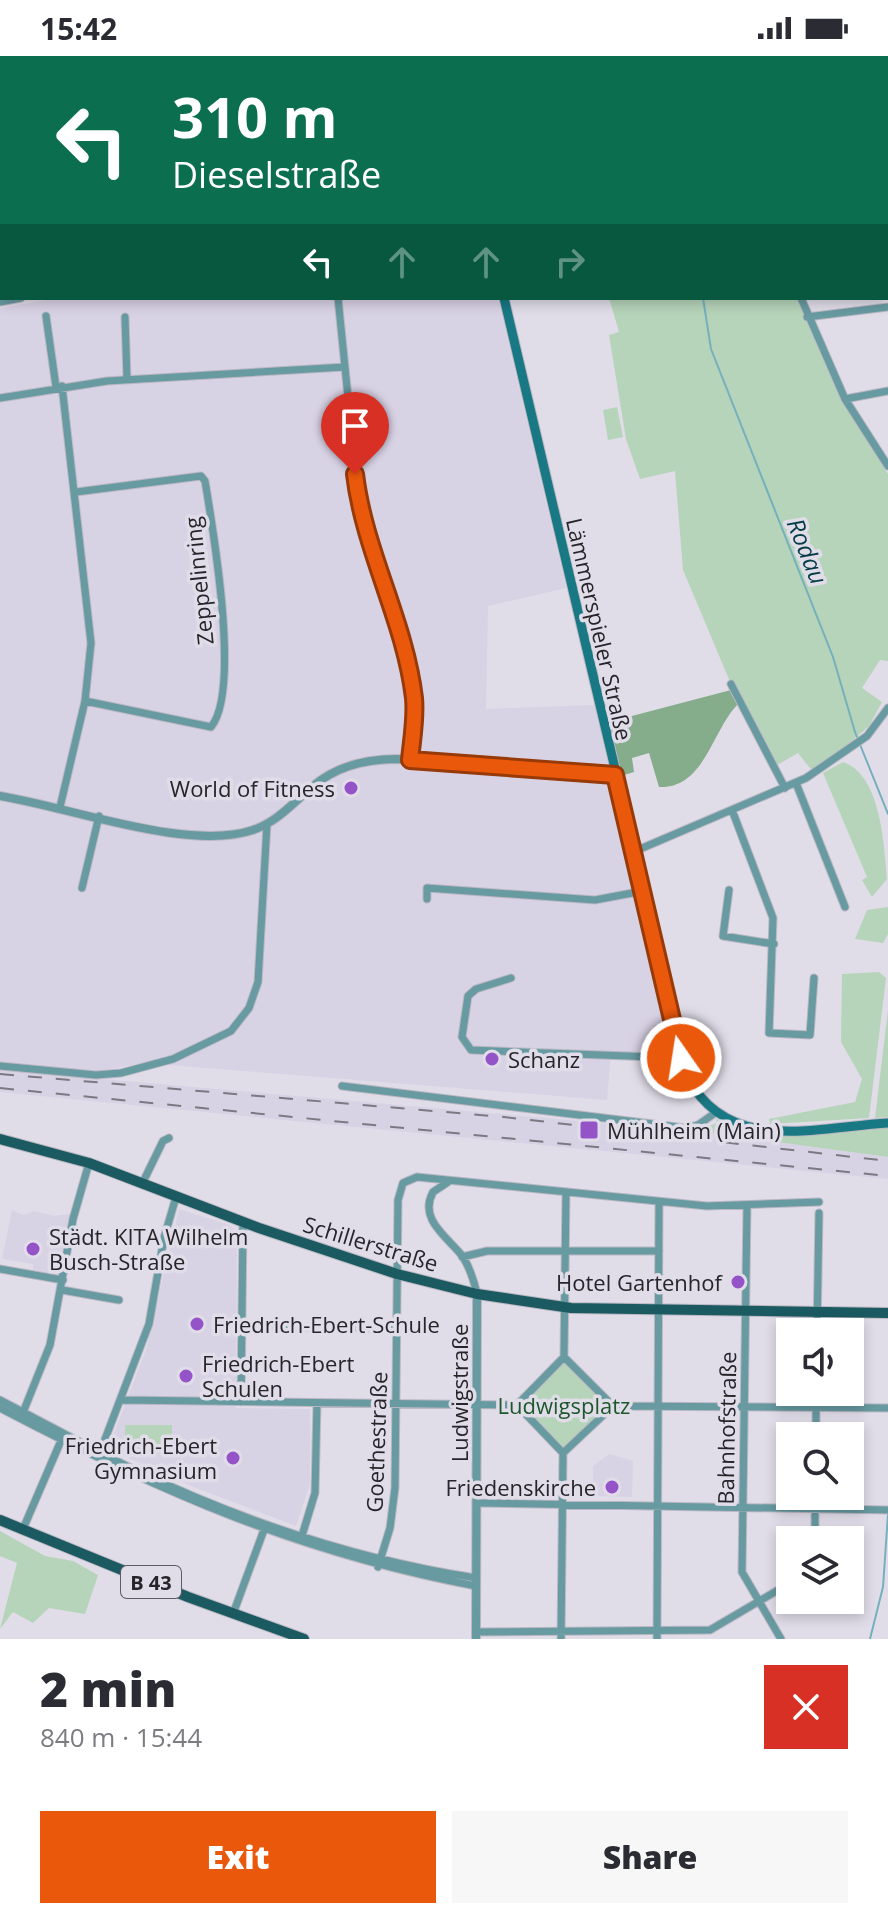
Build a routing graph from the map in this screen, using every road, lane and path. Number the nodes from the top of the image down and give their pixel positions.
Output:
1 (338, 300) edge
2 (504, 300) edge
3 (802, 300) edge
4 (888, 307) edge
5 (46, 316) dead end
6 (125, 317) dead end
7 (807, 317) junction
8 (345, 367) junction
9 (127, 379) junction
10 (59, 386) junction
11 (888, 391) edge
12 (0, 398) edge
13 (845, 399) junction
14 (888, 466) edge
15 (76, 492) junction
16 (731, 684) dead end
17 (85, 701) junction
18 (888, 708) edge
19 (410, 760) junction
20 (615, 775) junction
21 (796, 783) junction
22 (785, 788) junction
23 (0, 796) edge
24 (60, 807) junction
25 (732, 810) junction
26 (99, 816) junction
27 (267, 824) junction
28 (633, 852) junction
29 (82, 888) dead end
30 (729, 890) dead end
31 (643, 891) junction
32 (427, 899) dead end
33 (845, 907) dead end
34 (774, 944) junction
35 (511, 978) dead end
36 (814, 978) dead end
37 (681, 1058) junction
38 (0, 1066) edge
39 (342, 1086) dead end
40 (715, 1113) junction
41 (883, 1123) edge
42 (169, 1138) dead end
43 (0, 1139) edge
44 (89, 1163) junction
45 (459, 1181) junction
46 (142, 1184) junction
47 (566, 1192) junction
48 (176, 1197) junction
49 (659, 1202) junction
50 (819, 1202) dead end
51 (747, 1207) junction
52 (819, 1213) dead end
53 (243, 1222) junction
54 (566, 1251) junction
55 (659, 1251) junction
56 (462, 1257) junction
57 (0, 1269) edge
58 (397, 1274) junction
59 (63, 1280) junction
60 (62, 1290) junction
61 (477, 1294) junction
62 (119, 1300) dead end
63 (565, 1308) junction
64 (659, 1309) junction
65 (746, 1311) junction
66 (817, 1312) junction
67 (888, 1313) edge
68 (817, 1318) edge
69 (242, 1327) junction
70 (397, 1328) junction
71 (564, 1357) junction
72 (0, 1400) edge
73 (121, 1400) junction
74 (241, 1402) junction
75 (317, 1403) junction
76 (396, 1404) junction
77 (477, 1404) junction
78 (517, 1405) junction
79 (613, 1406) junction
80 (658, 1406) junction
81 (744, 1407) junction
82 (0, 1408) edge
83 (816, 1408) junction
84 (887, 1408) edge
85 (22, 1415) junction
86 (816, 1422) edge
87 (63, 1437) junction
88 (563, 1453) junction
89 (98, 1456) junction
90 (477, 1503) junction
91 (562, 1504) junction
92 (657, 1506) junction
93 (743, 1508) junction
94 (776, 1508) edge
95 (0, 1520) edge
96 (275, 1526) junction
97 (23, 1529) junction
98 (263, 1530) junction
99 (301, 1539) junction
100 (379, 1563) junction
101 (476, 1582) junction
102 (776, 1592) edge
103 (759, 1602) junction
104 (233, 1614) junction
105 (713, 1629) junction
106 (561, 1635) edge
107 (657, 1635) edge
108 (476, 1636) edge
109 (304, 1639) edge
110 (715, 1639) edge
111 (781, 1639) edge

1 - 8 street
2 - 20 main road, Lämmerspieler Straße
3 - 7 street
4 - 7 street
5 - 10 street
6 - 9 street
7 - 13 street
8 - 9 street
8 - 19 street
9 - 10 street
10 - 12 street
10 - 15 street
11 - 13 street
13 - 14 street
15 - 17 street
15 - 17 street, Zeppelinring
16 - 22 street
17 - 24 street
18 - 21 street
19 - 20 street
19 - 27 street
20 - 28 main road, Lämmerspieler Straße
21 - 22 street
21 - 33 street
22 - 25 street
23 - 24 street
24 - 26 street
25 - 28 street
25 - 34 street
26 - 27 street
26 - 29 street
27 - 38 street
28 - 31 main road, Lämmerspieler Straße
30 - 34 street
31 - 32 street
31 - 37 main road, Lämmerspieler Straße
34 - 36 street
35 - 37 street
37 - 40 main road, Lämmerspieler Straße
39 - 40 street
40 - 41 main road, Lämmerspieler Straße
42 - 46 street
43 - 44 main road, Schillerstraße
44 - 46 main road, Schillerstraße
44 - 59 street
45 - 47 street
45 - 56 street, Ludwigstraße
45 - 58 street, Goethestraße
46 - 48 main road, Schillerstraße
47 - 49 street
47 - 54 street
48 - 53 main road, Schillerstraße
48 - 73 street
49 - 51 street
49 - 55 street
50 - 51 street
51 - 65 street, Bahnhofstraße
52 - 66 street
53 - 58 main road, Schillerstraße
53 - 69 street
54 - 55 street
54 - 56 street
54 - 63 street
55 - 64 street
56 - 61 street, Ludwigstraße
57 - 59 street
58 - 61 main road, Schillerstraße
58 - 70 street, Goethestraße
59 - 60 street
60 - 62 street
60 - 85 street
61 - 63 main road, Schillerstraße
61 - 77 street, Ludwigstraße
63 - 64 main road, Schillerstraße
63 - 71 street
64 - 65 main road, Schillerstraße
64 - 80 street
65 - 66 main road, Schillerstraße
65 - 81 street, Bahnhofstraße
66 - 67 main road, Schillerstraße
66 - 68 street
69 - 70 street
69 - 74 street
70 - 76 street, Goethestraße
71 - 78 street
71 - 79 street
72 - 85 street
73 - 74 street
73 - 89 street
74 - 75 street
75 - 76 street
75 - 99 street
76 - 77 street
76 - 100 street, Goethestraße
77 - 78 street
77 - 90 street, Ludwigstraße
78 - 88 street
79 - 80 street
79 - 88 street
80 - 81 street
80 - 92 street
81 - 83 street
81 - 93 street, Bahnhofstraße
82 - 85 street
83 - 84 street
83 - 86 street
85 - 87 street
87 - 89 street
87 - 97 street
88 - 91 street
89 - 96 street
89 - 98 street
90 - 91 street
90 - 101 street, Ludwigstraße
91 - 92 street
91 - 106 street
92 - 93 street
92 - 107 street
93 - 94 street
93 - 103 street, Bahnhofstraße
95 - 97 main road, B 43
96 - 98 street
96 - 99 street
97 - 104 main road, B 43
98 - 99 street
98 - 104 street
99 - 100 street
100 - 101 street
101 - 108 street, Ludwigstraße
102 - 103 street
103 - 105 street
103 - 111 street, Bahnhofstraße
104 - 109 main road, B 43
105 - 107 street
105 - 110 street
106 - 107 street
106 - 108 street

